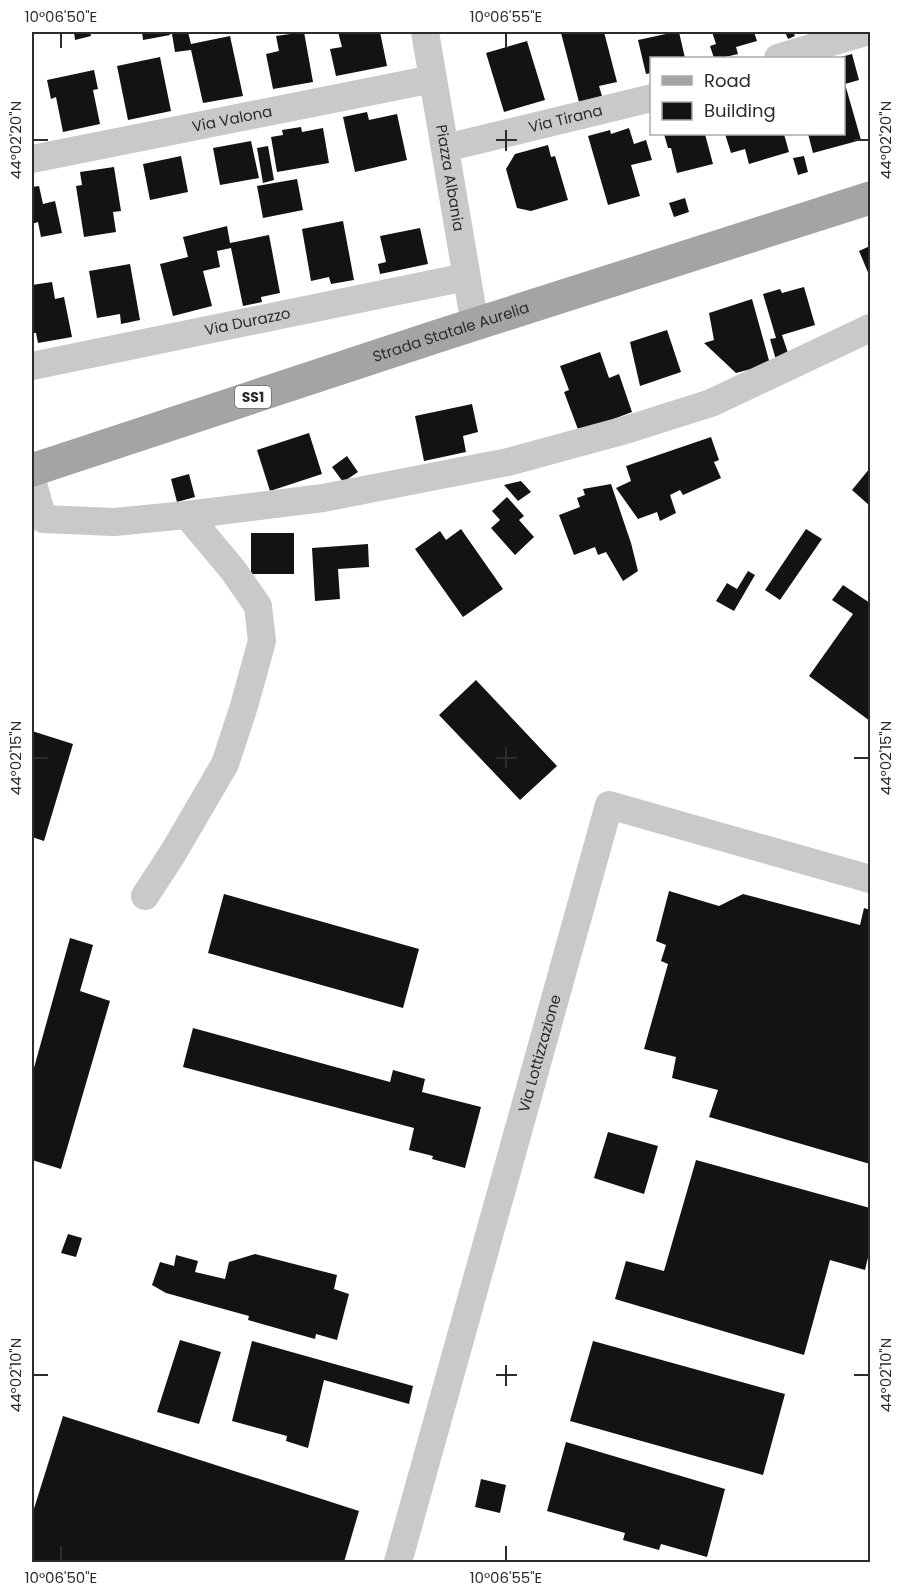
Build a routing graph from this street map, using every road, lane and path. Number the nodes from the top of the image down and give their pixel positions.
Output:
1 (425, 32) edge
2 (864, 32) edge
3 (781, 57) edge
4 (433, 79) junction
5 (650, 98) edge
6 (445, 148) junction
7 (32, 159) edge
8 (870, 198) edge
9 (466, 277) junction
10 (475, 325) junction
11 (870, 328) edge
12 (32, 366) edge
13 (32, 470) edge
14 (32, 480) edge
15 (187, 515) junction
16 (870, 879) edge
17 (145, 896) dead end
18 (398, 1563) edge

1 - 4 street, Piazza Albania
2 - 3 street
4 - 6 street, Piazza Albania
4 - 7 street, Via Valona
5 - 6 street, Via Tirana
6 - 9 street, Piazza Albania
8 - 10 main road, Strada Statale Aurelia / SS1
9 - 10 street, Piazza Albania
9 - 12 street, Via Durazzo
10 - 13 main road, Strada Statale Aurelia / SS1
11 - 15 street
14 - 15 street
15 - 17 street
16 - 18 street, Via Lottizzazione

